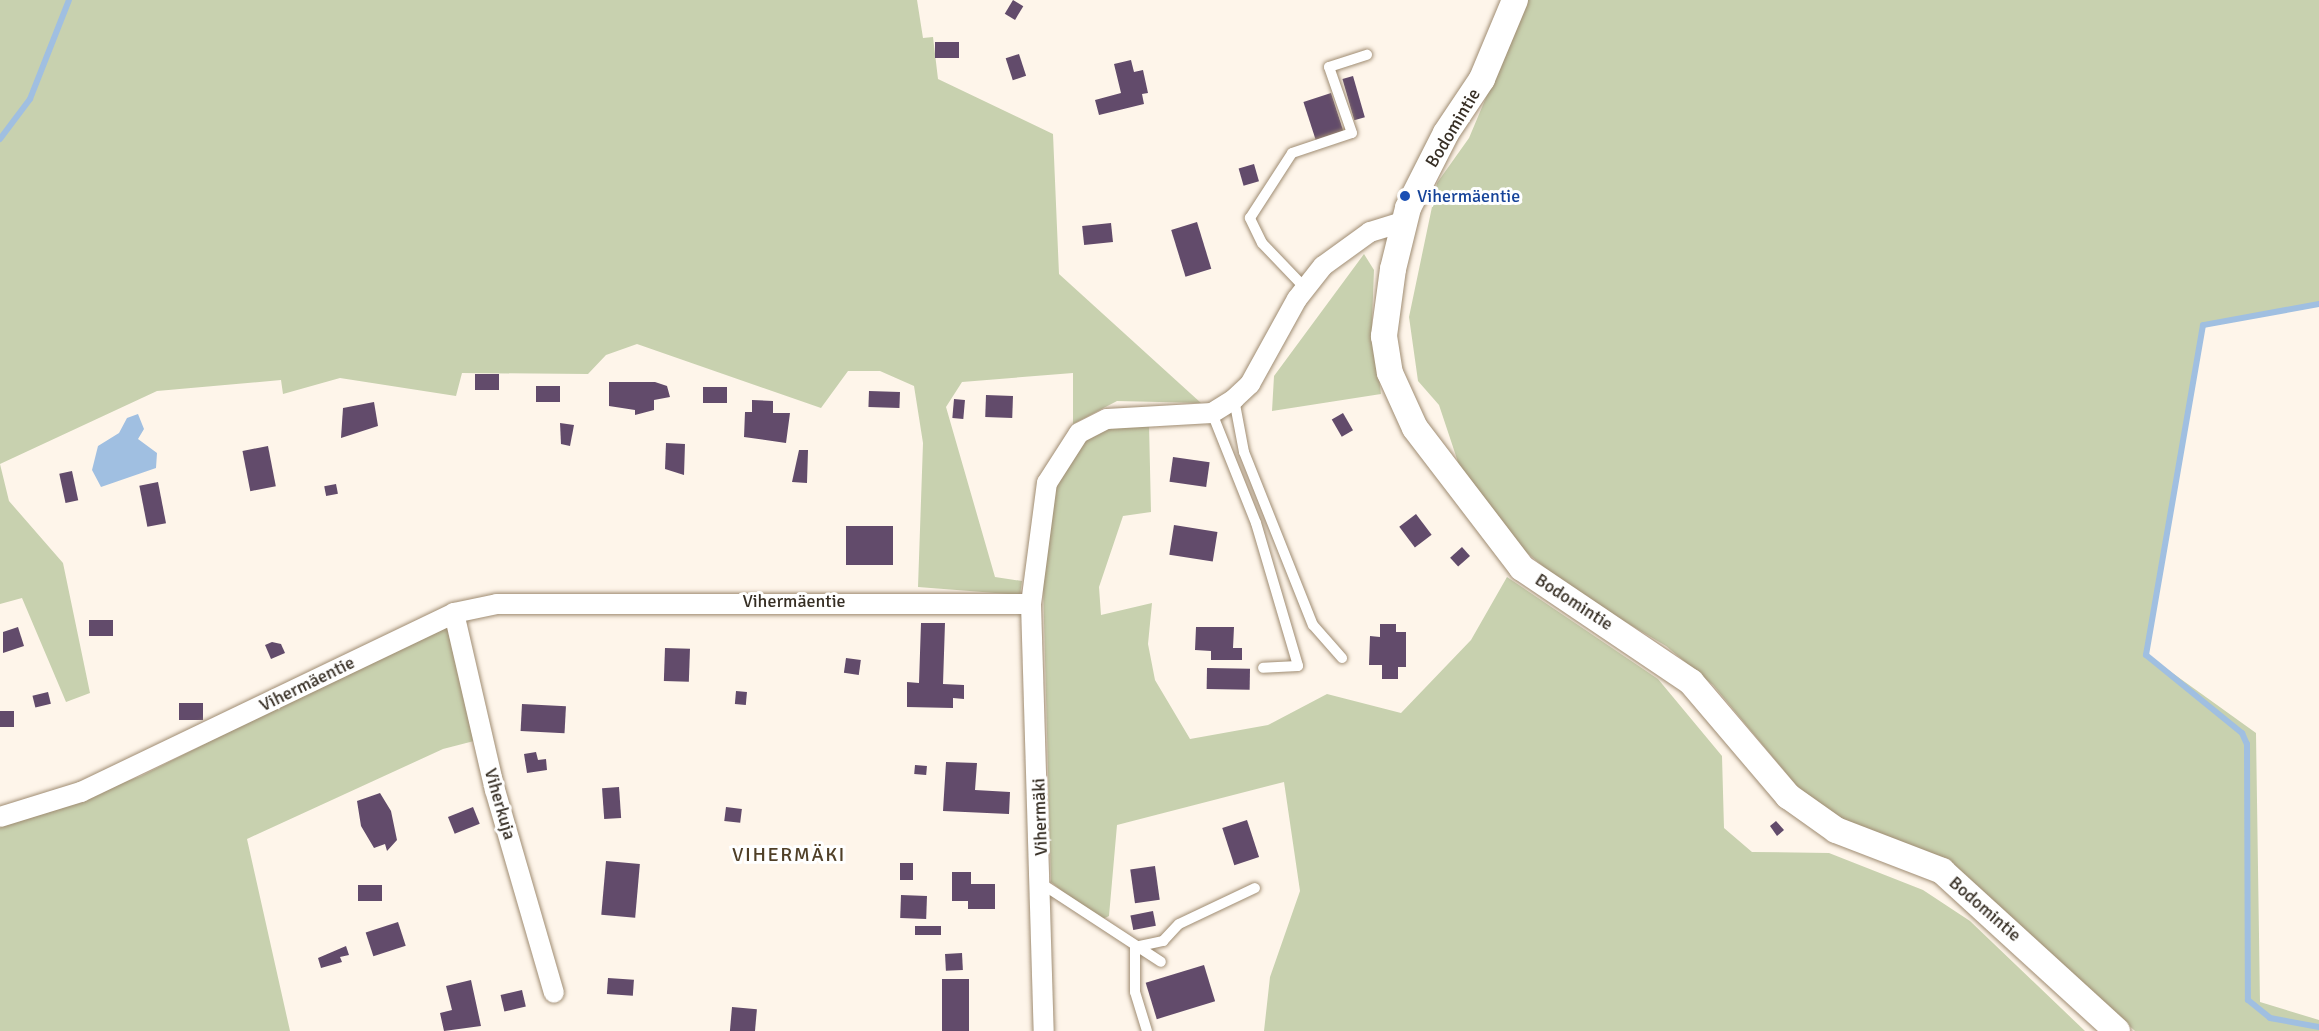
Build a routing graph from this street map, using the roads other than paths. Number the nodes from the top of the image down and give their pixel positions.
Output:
1 (1515, 0) edge
2 (1367, 55) dead end
3 (1405, 221) junction
4 (1305, 288) junction
5 (1234, 399) junction
6 (1212, 413) junction
7 (1031, 604) junction
8 (454, 613) junction
9 (1342, 658) dead end
10 (1263, 668) dead end
11 (0, 817) edge
12 (1042, 884) junction
13 (1255, 888) dead end
14 (1136, 947) junction
15 (1161, 962) dead end
16 (554, 993) dead end
17 (1044, 1031) edge
18 (1147, 1031) edge
19 (2117, 1031) edge

1 - 3 street, Bodomintie
2 - 4 lane
3 - 4 street
3 - 19 street, Bodomintie
4 - 5 street
5 - 6 street
5 - 9 lane
6 - 7 street
6 - 10 lane
7 - 8 street, Vihermäentie
7 - 12 street, Vihermäki
8 - 11 street, Vihermäentie
8 - 16 street, Viherkuja
12 - 14 lane
12 - 17 street, Vihermäki
13 - 14 lane
14 - 15 lane
14 - 18 lane

